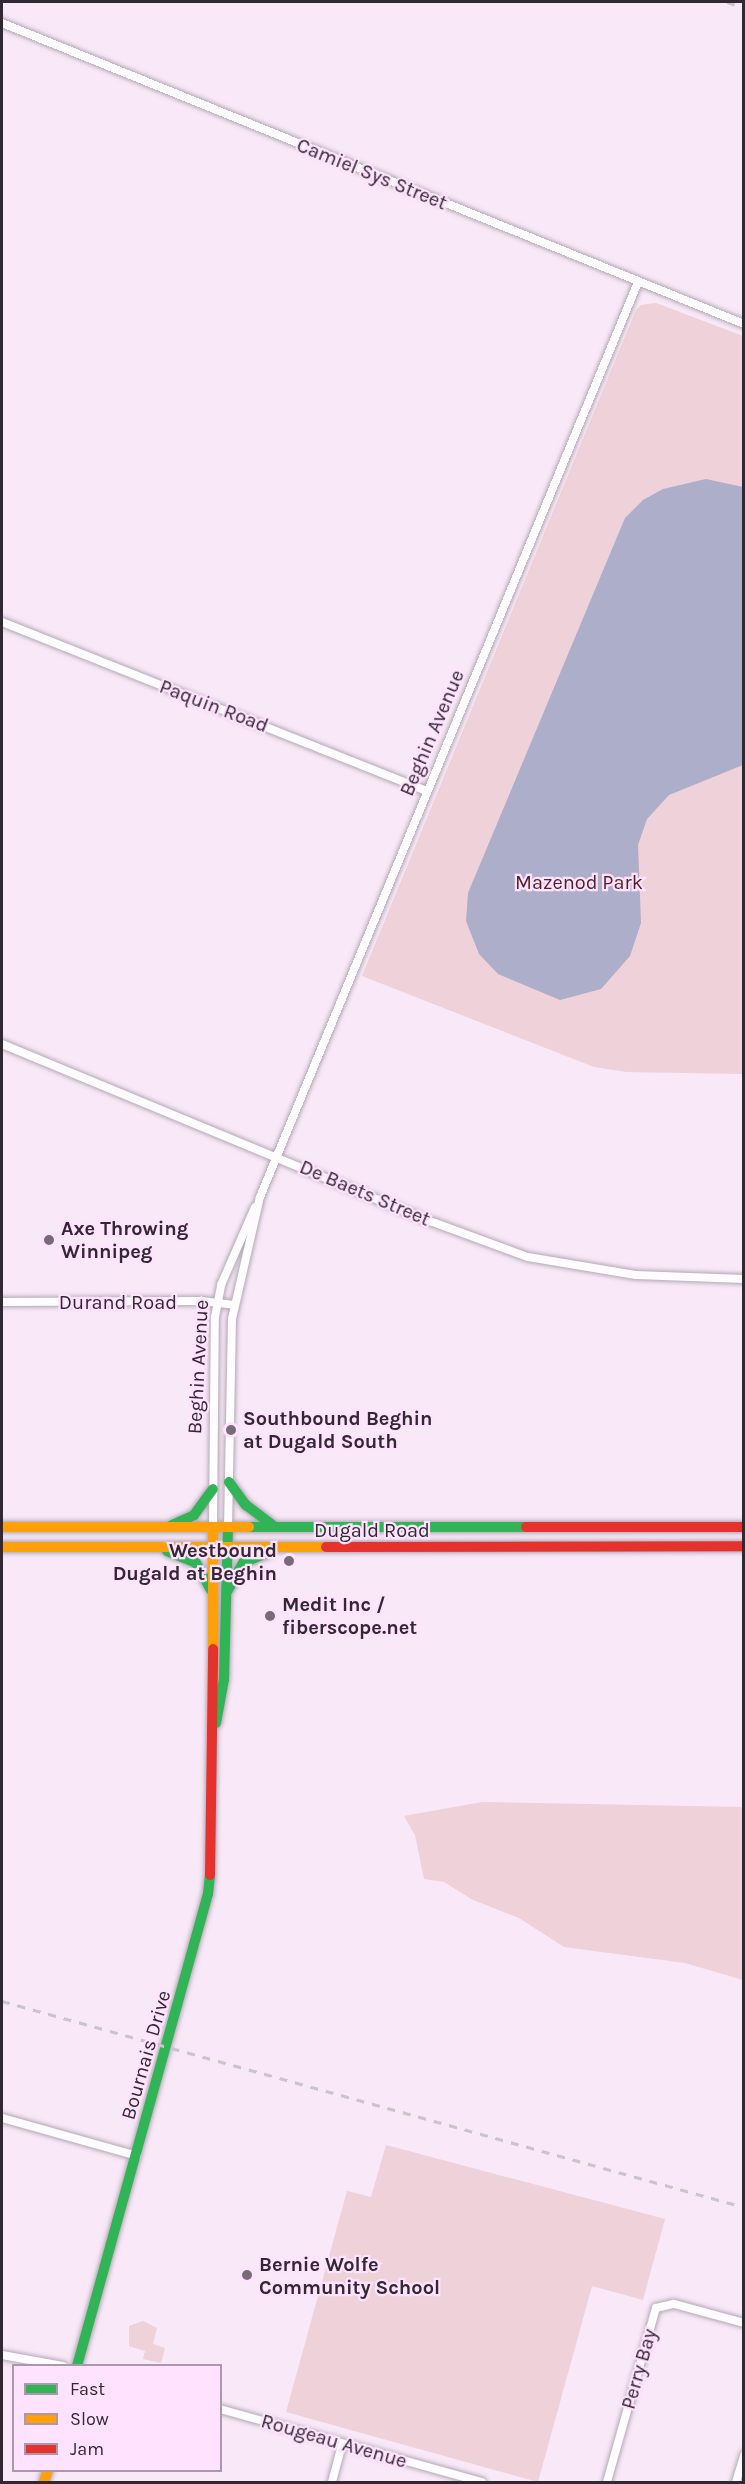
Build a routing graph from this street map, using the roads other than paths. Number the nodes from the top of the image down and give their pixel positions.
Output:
1 (2, 23) edge
2 (638, 282) junction
3 (744, 324) edge
4 (2, 622) edge
5 (427, 791) junction
6 (2, 1044) edge
7 (277, 1156) junction
8 (260, 1197) junction
9 (744, 1279) edge
10 (2, 1302) edge
11 (218, 1303) junction
12 (234, 1305) junction
13 (229, 1482) junction
14 (213, 1489) junction
15 (2, 1527) edge
16 (167, 1527) junction
17 (228, 1527) junction
18 (275, 1527) junction
19 (744, 1527) edge
20 (213, 1528) junction
21 (744, 1546) edge
22 (2, 1547) edge
23 (156, 1547) junction
24 (213, 1547) junction
25 (227, 1547) junction
26 (280, 1549) junction
27 (214, 1596) junction
28 (226, 1596) junction
29 (213, 1747) junction
30 (2, 2118) edge
31 (137, 2156) junction
32 (744, 2323) edge
33 (2, 2355) edge
34 (52, 2364) edge
35 (78, 2364) edge
36 (222, 2410) edge
37 (342, 2444) junction
38 (744, 2456) edge
39 (332, 2482) edge
40 (482, 2482) edge
41 (607, 2482) edge
42 (736, 2482) edge

1 - 2 street, Camiel Sys Street
2 - 3 street, Camiel Sys Street
2 - 5 street, Beghin Avenue
4 - 5 street, Paquin Road
5 - 7 street, Beghin Avenue
6 - 7 street, De Baets Street
7 - 8 street, Beghin Avenue
7 - 9 street, De Baets Street
8 - 11 street, Beghin Avenue
8 - 12 street, Beghin Avenue
10 - 11 street, Durand Road
11 - 12 street, Durand Road
11 - 14 street, Beghin Avenue
12 - 13 street, Beghin Avenue
13 - 17 street, Beghin Avenue
13 - 18 main road
14 - 16 main road
14 - 20 street, Beghin Avenue
15 - 16 main road, Dugald Road
16 - 20 main road, Dugald Road
17 - 18 main road, Dugald Road
17 - 20 main road, Dugald Road
17 - 25 main road, Beghin Avenue
18 - 19 main road, Dugald Road
20 - 24 main road, Beghin Avenue
21 - 26 main road, Dugald Road
22 - 23 main road, Dugald Road
23 - 24 main road, Dugald Road
23 - 27 main road
24 - 25 main road, Dugald Road
24 - 27 main road, Bournais Drive
25 - 26 main road, Dugald Road
25 - 28 main road, Bournais Drive
26 - 28 main road
27 - 29 main road, Bournais Drive
28 - 29 main road, Bournais Drive
29 - 31 main road, Bournais Drive
30 - 31 street
31 - 35 main road, Bournais Drive
32 - 41 street, Perry Bay
33 - 34 street
36 - 37 street, Rougeau Avenue
37 - 39 street
37 - 40 street, Rougeau Avenue
38 - 42 street

